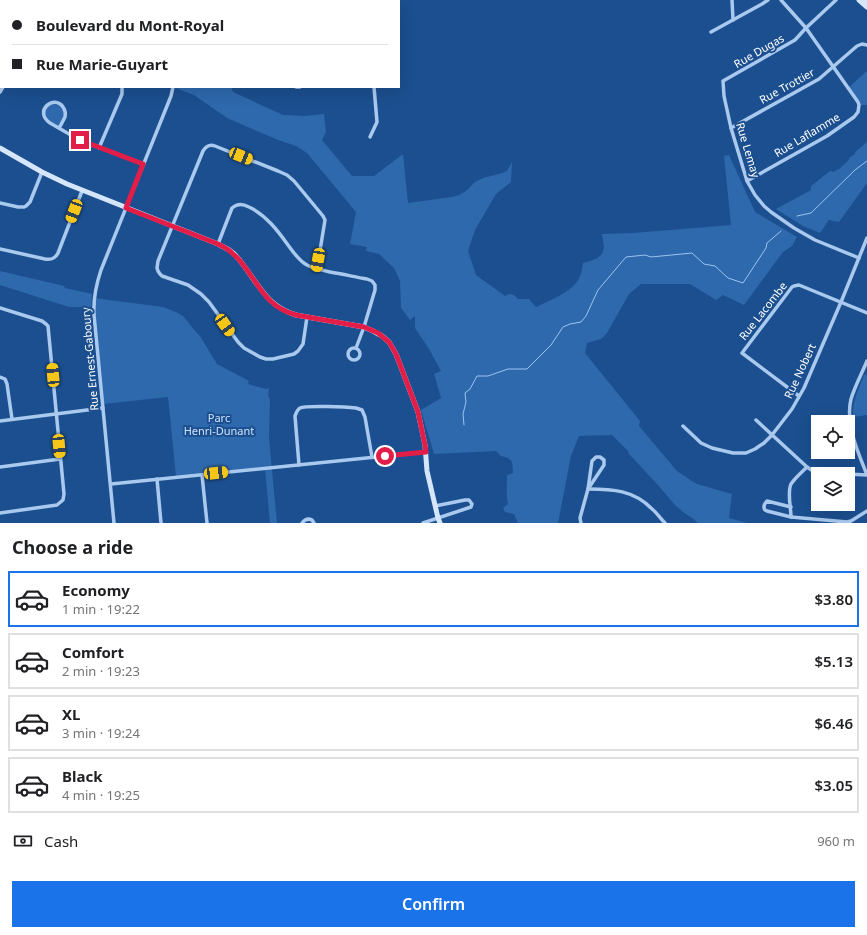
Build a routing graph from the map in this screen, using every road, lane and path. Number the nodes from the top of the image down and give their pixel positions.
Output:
1 (732, 0) edge
2 (768, 0) edge
3 (781, 0) edge
4 (836, 0) edge
5 (859, 0) edge
6 (867, 7) edge
7 (733, 20) junction
8 (806, 28) junction
9 (711, 32) dead end
10 (867, 45) edge
11 (834, 67) junction
12 (723, 81) joint
13 (122, 88) edge
14 (173, 88) edge
15 (374, 88) edge
16 (59, 128) junction
17 (732, 128) junction
18 (370, 137) dead end
19 (0, 148) edge
20 (99, 148) junction
21 (143, 164) junction
22 (42, 172) junction
23 (747, 181) junction
24 (82, 190) junction
25 (0, 202) edge
26 (126, 208) junction
27 (172, 226) junction
28 (867, 238) edge
29 (218, 244) junction
30 (0, 249) edge
31 (859, 258) junction
32 (317, 269) junction
33 (841, 302) junction
34 (0, 308) edge
35 (867, 313) edge
36 (308, 317) junction
37 (364, 327) junction
38 (356, 348) dead end
39 (867, 361) edge
40 (0, 377) edge
41 (799, 396) junction
42 (103, 408) junction
43 (57, 414) junction
44 (12, 419) junction
45 (756, 420) dead end
46 (0, 421) edge
47 (683, 426) dead end
48 (772, 435) junction
49 (426, 452) junction
50 (372, 457) junction
51 (60, 459) junction
52 (299, 465) junction
53 (0, 467) edge
54 (807, 467) junction
55 (811, 470) edge
56 (855, 474) edge
57 (202, 475) junction
58 (867, 475) edge
59 (157, 479) junction
60 (111, 484) junction
61 (588, 489) junction
62 (435, 506) junction
63 (790, 507) junction
64 (867, 511) edge
65 (0, 513) edge
66 (791, 517) junction
67 (439, 520) edge
68 (663, 521) edge
69 (114, 523) edge
70 (161, 523) edge
71 (207, 523) edge
72 (302, 523) edge
73 (314, 523) edge
74 (423, 523) edge
75 (581, 523) edge
76 (658, 523) edge

1 - 7 street
2 - 7 street
3 - 8 street, Rue Laflamme
4 - 8 street, Rue Dugas
5 - 6 street
7 - 9 street
8 - 11 street, Rue Laflamme
8 - 12 street, Rue Dugas
10 - 11 street, Rue Trottier
11 - 17 street, Rue Trottier
11 - 23 street, Rue Laflamme
12 - 17 street, Rue Lemay
13 - 20 street
14 - 21 street, Rue Ernest-Gaboury
15 - 18 street
16 - 16 street
16 - 20 street
17 - 23 street, Rue Lemay
19 - 22 street
20 - 21 street
21 - 26 street, Rue Ernest-Gaboury
22 - 24 street
22 - 25 street
23 - 31 street, Rue Lemay
24 - 26 street
24 - 30 street
26 - 27 street
26 - 42 street, Rue Ernest-Gaboury
27 - 29 street
27 - 32 street
27 - 36 street
28 - 31 street, Rue Nobert
29 - 32 street
29 - 36 street
31 - 33 street, Rue Nobert
32 - 37 street
33 - 35 street, Rue Lacombe
33 - 41 street, Rue Nobert
33 - 41 street, Rue Lacombe
34 - 43 street
36 - 37 street
37 - 38 street
37 - 49 street
39 - 58 street
40 - 44 street
41 - 48 street, Rue Nobert
42 - 43 street
42 - 60 street, Rue Ernest-Gaboury
43 - 44 street
43 - 51 street
44 - 46 street
45 - 48 street
47 - 48 street, Rue Nobert
48 - 54 street
49 - 50 street
49 - 62 street
50 - 52 street
50 - 52 street
51 - 53 street
51 - 65 street
52 - 57 street
54 - 55 street
54 - 63 street
56 - 58 street
57 - 59 street
57 - 71 street
59 - 60 street
59 - 70 street
60 - 69 street, Rue Ernest-Gaboury
61 - 61 street
61 - 68 street
61 - 75 street
62 - 67 street
62 - 67 street
63 - 66 street
63 - 66 street
64 - 66 street
67 - 74 street
68 - 76 street
72 - 73 street

